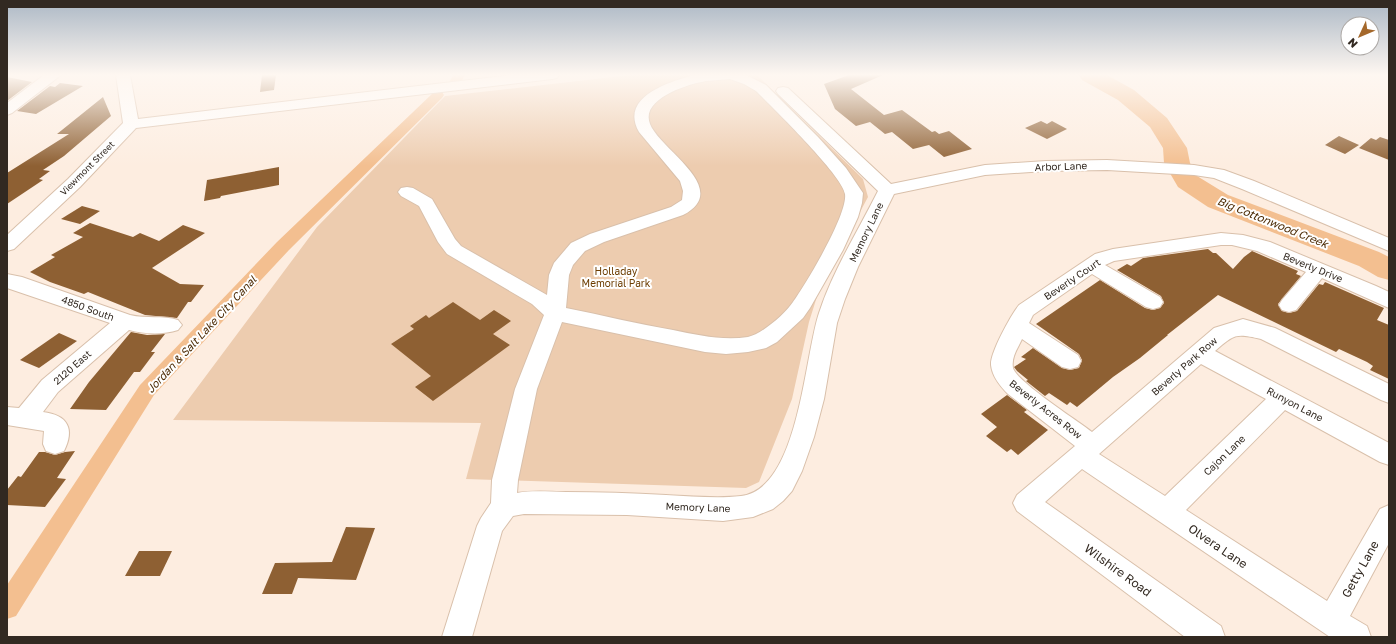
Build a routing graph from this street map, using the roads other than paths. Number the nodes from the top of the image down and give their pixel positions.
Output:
1 (128, 105) edge
2 (294, 105) edge
3 (645, 105) edge
4 (777, 105) edge
5 (798, 105) edge
6 (131, 124) junction
7 (887, 190) junction
8 (407, 192) dead end
9 (1234, 239) joint
10 (7, 245) edge
11 (1389, 245) edge
12 (1092, 265) junction
13 (1318, 270) junction
14 (7, 281) edge
15 (1389, 301) edge
16 (1153, 302) dead end
17 (1290, 305) dead end
18 (555, 313) junction
19 (125, 322) junction
20 (171, 325) dead end
21 (1017, 325) junction
22 (1200, 353) junction
23 (1070, 361) dead end
24 (1002, 371) joint
25 (1389, 394) edge
26 (1283, 397) junction
27 (16, 417) edge
28 (55, 444) dead end
29 (1087, 451) junction
30 (1389, 455) edge
31 (1026, 503) joint
32 (504, 508) junction
33 (1166, 512) junction
34 (1389, 517) edge
35 (1331, 621) junction
36 (458, 637) edge
37 (1210, 637) edge
38 (1356, 637) edge

1 - 6 street
2 - 6 street
3 - 18 street
4 - 18 street
5 - 7 street
6 - 10 street, Viewmont Street
7 - 11 street, Arbor Lane
7 - 32 street, Memory Lane
8 - 18 street
9 - 12 street, Beverly Court
9 - 13 street, Beverly Drive
12 - 16 street
12 - 21 street, Beverly Court
13 - 15 street, Beverly Drive
13 - 17 street
14 - 19 street, 4850 South
18 - 32 street
19 - 20 street, 4850 South
19 - 27 street, 2120 East
21 - 23 street
21 - 24 street, Beverly Court
22 - 25 street, Beverly Park Row
22 - 26 street, Runyon Lane
22 - 29 street, Beverly Park Row
24 - 29 street, Beverly Acres Row
26 - 30 street, Runyon Lane
26 - 33 street, Cajon Lane
27 - 28 street
29 - 31 street, Beverly Park Row
29 - 33 street, Olvera Lane
31 - 37 street, Wilshire Road
32 - 36 street
33 - 35 street, Olvera Lane
34 - 35 street, Getty Lane
35 - 38 street, Olvera Lane

